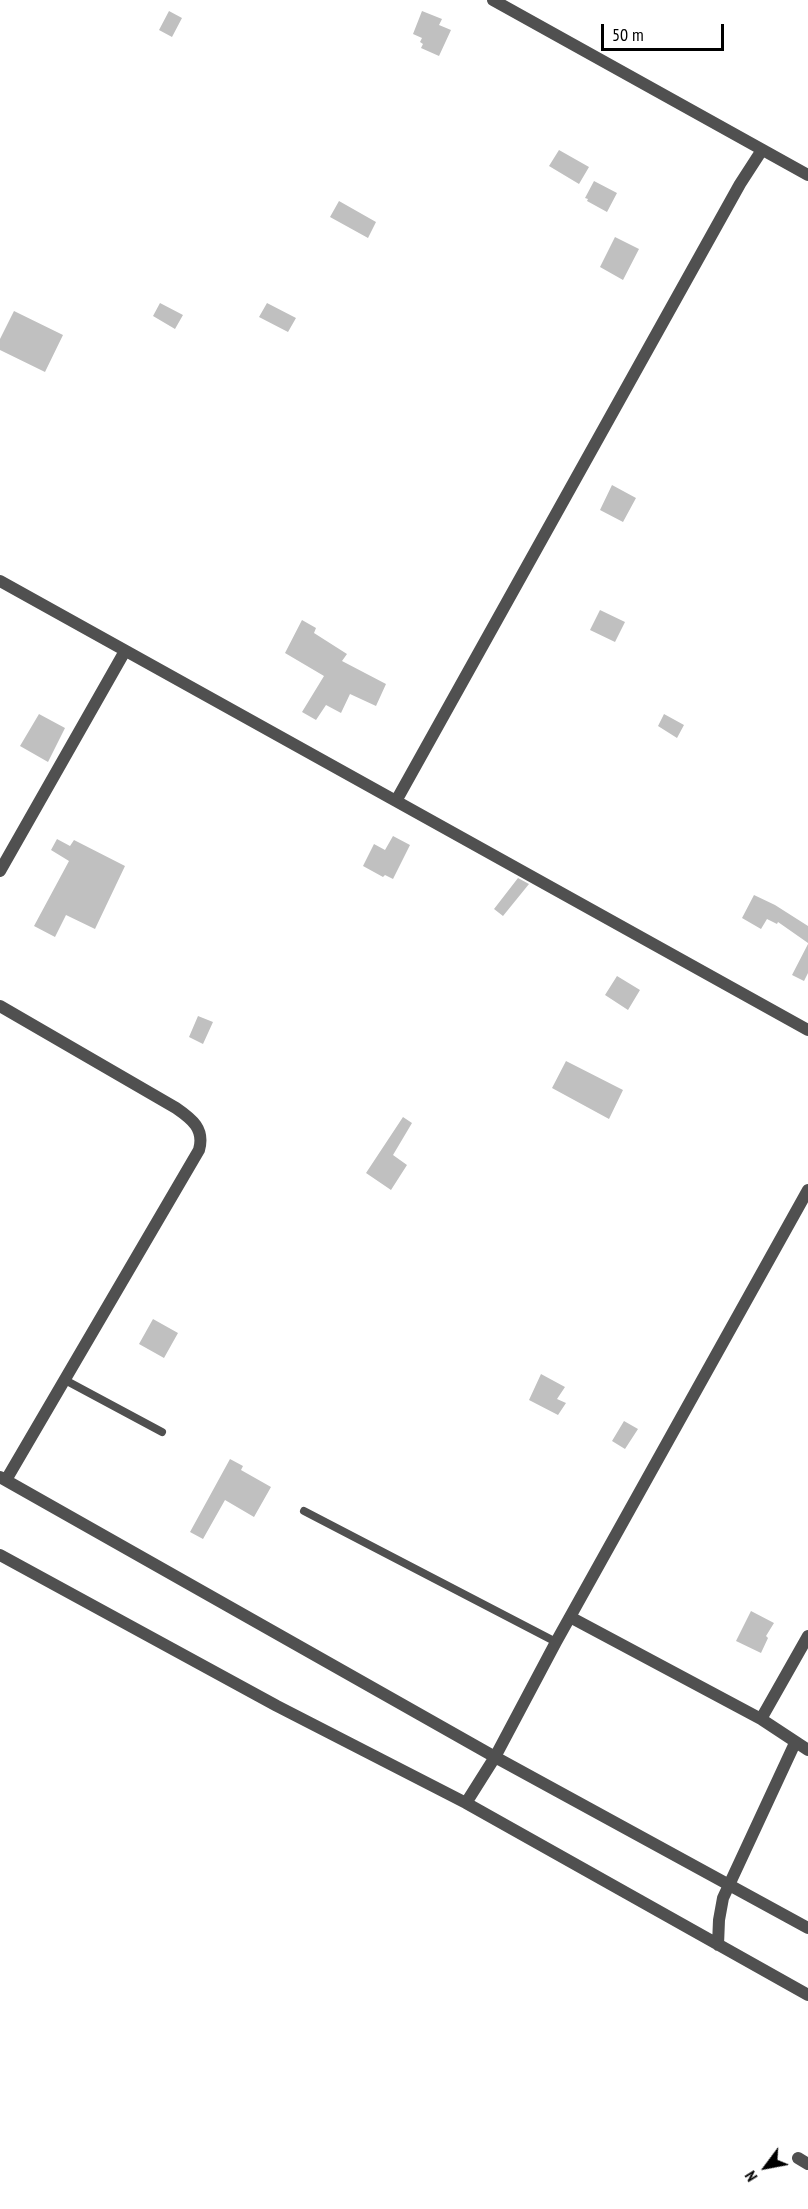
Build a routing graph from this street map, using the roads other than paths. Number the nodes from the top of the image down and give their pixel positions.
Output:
1 (492, 0) edge
2 (762, 150) junction
3 (808, 175) edge
4 (0, 581) edge
5 (125, 651) junction
6 (396, 801) junction
7 (0, 871) edge
8 (0, 1006) edge
9 (808, 1030) edge
10 (808, 1190) edge
11 (65, 1380) junction
12 (162, 1432) dead end
13 (3, 1478) edge
14 (304, 1511) dead end
15 (0, 1555) edge
16 (570, 1617) junction
17 (808, 1636) edge
18 (556, 1641) junction
19 (761, 1719) junction
20 (795, 1743) junction
21 (808, 1750) edge
22 (495, 1757) junction
23 (466, 1803) junction
24 (729, 1884) junction
25 (808, 1928) edge
26 (718, 1945) junction
27 (808, 1995) edge

1 - 2 street
2 - 3 street
2 - 6 street
4 - 5 street
5 - 6 street
5 - 7 street
6 - 9 street
8 - 11 street
10 - 16 street
11 - 12 lane
11 - 13 street
13 - 22 street
14 - 18 lane
15 - 23 street
16 - 18 street
16 - 19 street
17 - 19 street
18 - 22 street
19 - 20 street
20 - 21 street
20 - 24 street
22 - 23 street
22 - 24 street
23 - 26 street
24 - 25 street
24 - 26 street
26 - 27 street

